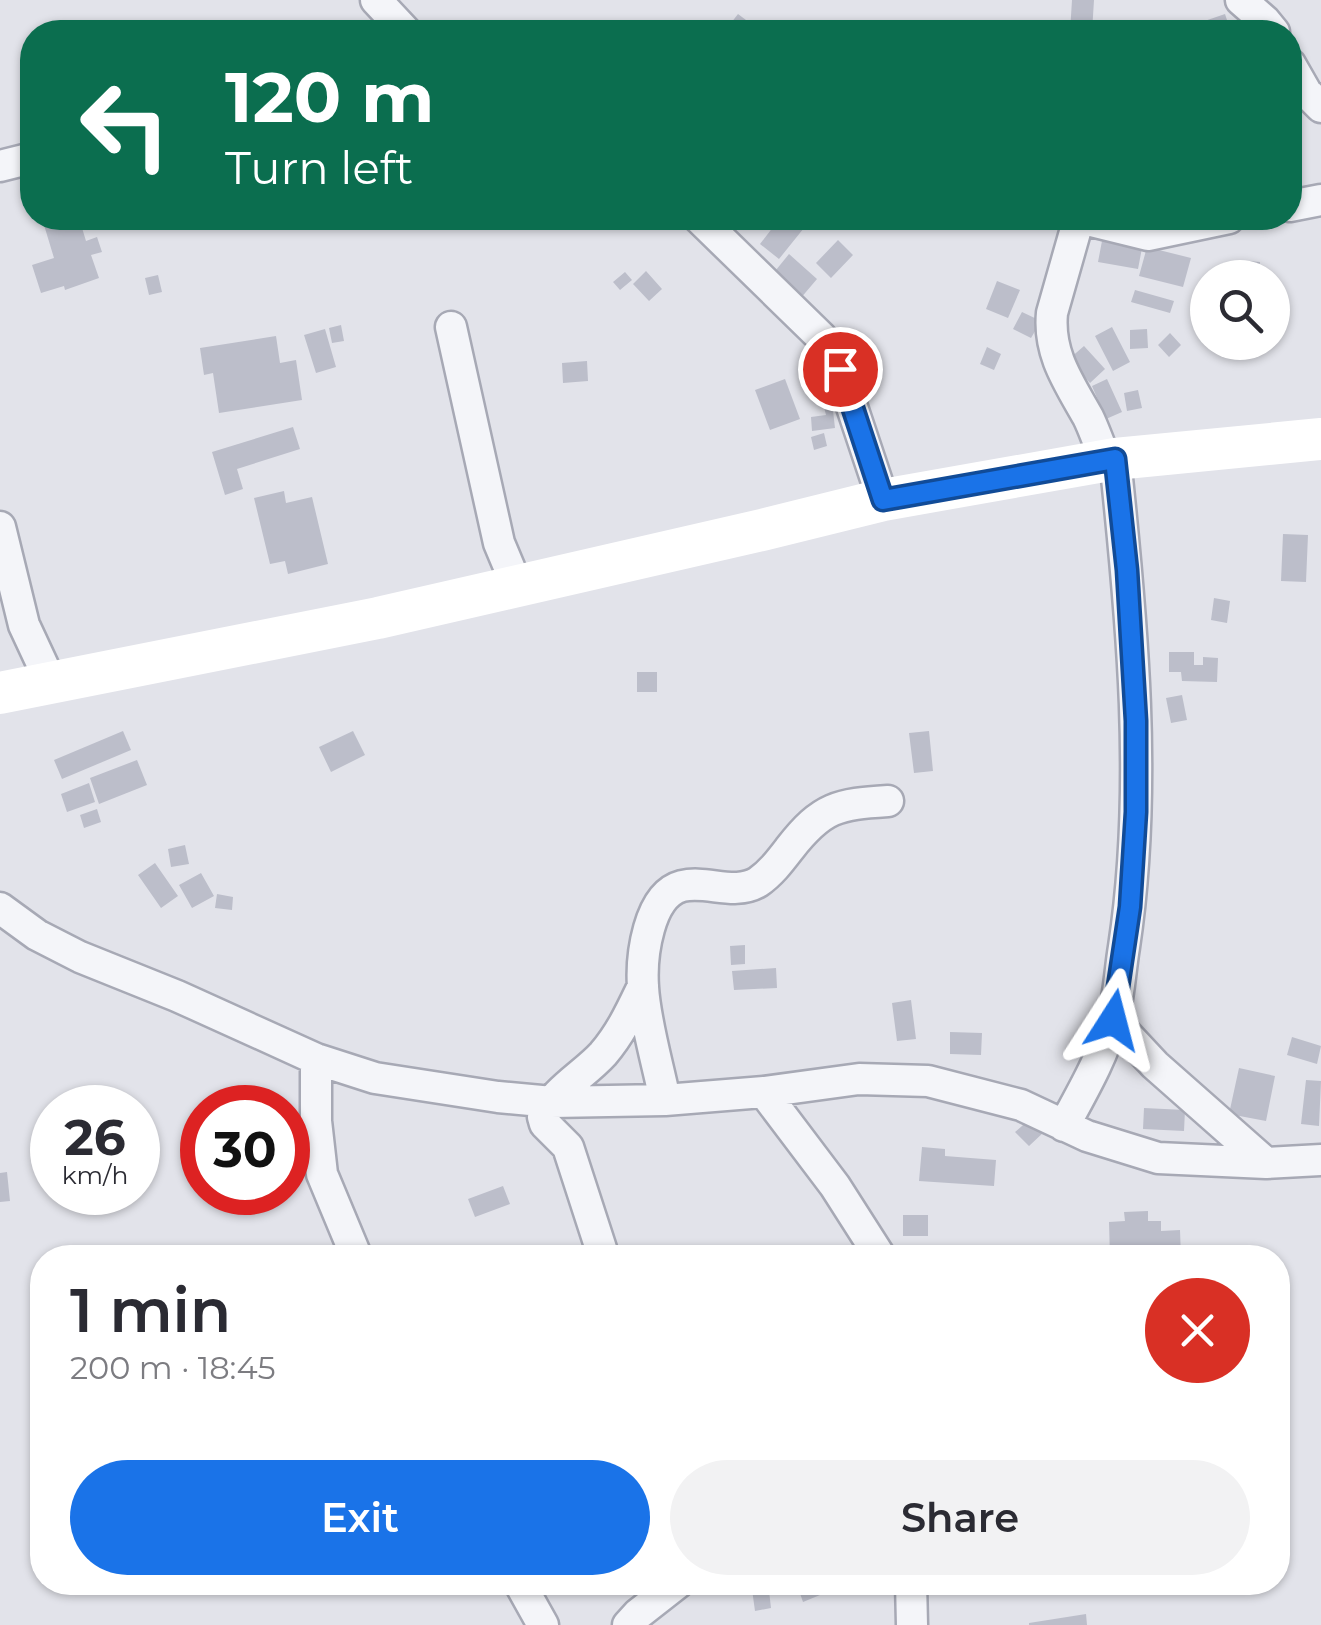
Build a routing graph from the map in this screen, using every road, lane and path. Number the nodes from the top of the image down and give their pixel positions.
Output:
1 (376, 0) edge
2 (1241, 0) edge
3 (395, 20) edge
4 (1265, 20) edge
5 (1302, 85) edge
6 (1321, 107) edge
7 (716, 230) edge
8 (1076, 230) edge
9 (1131, 230) edge
10 (1175, 230) edge
11 (451, 327) dead end
12 (1321, 439) edge
13 (1111, 460) junction
14 (883, 500) junction
15 (0, 527) edge
16 (516, 586) junction
17 (51, 682) junction
18 (0, 692) edge
19 (888, 801) dead end
20 (0, 908) edge
21 (642, 986) junction
22 (1113, 1020) junction
23 (316, 1059) junction
24 (764, 1092) junction
25 (664, 1100) junction
26 (552, 1102) junction
27 (1064, 1126) junction
28 (1321, 1160) edge
29 (1266, 1163) junction
30 (351, 1245) edge
31 (600, 1245) edge
32 (874, 1245) edge
33 (662, 1595) edge
34 (911, 1595) edge
35 (628, 1625) edge
36 (912, 1625) edge

1 - 3 street
2 - 4 street
5 - 6 street
7 - 14 street
8 - 13 street
9 - 10 street
11 - 16 street
12 - 13 street
13 - 14 street
13 - 22 street
14 - 16 street
15 - 17 street
16 - 17 street
17 - 18 street
19 - 21 street
20 - 23 street
21 - 25 street
21 - 26 street
22 - 27 street
22 - 29 street
23 - 26 street
23 - 30 street
24 - 25 street
24 - 27 street
24 - 32 street
25 - 26 street
26 - 31 street
27 - 29 street
28 - 29 street
33 - 35 street
34 - 36 street

